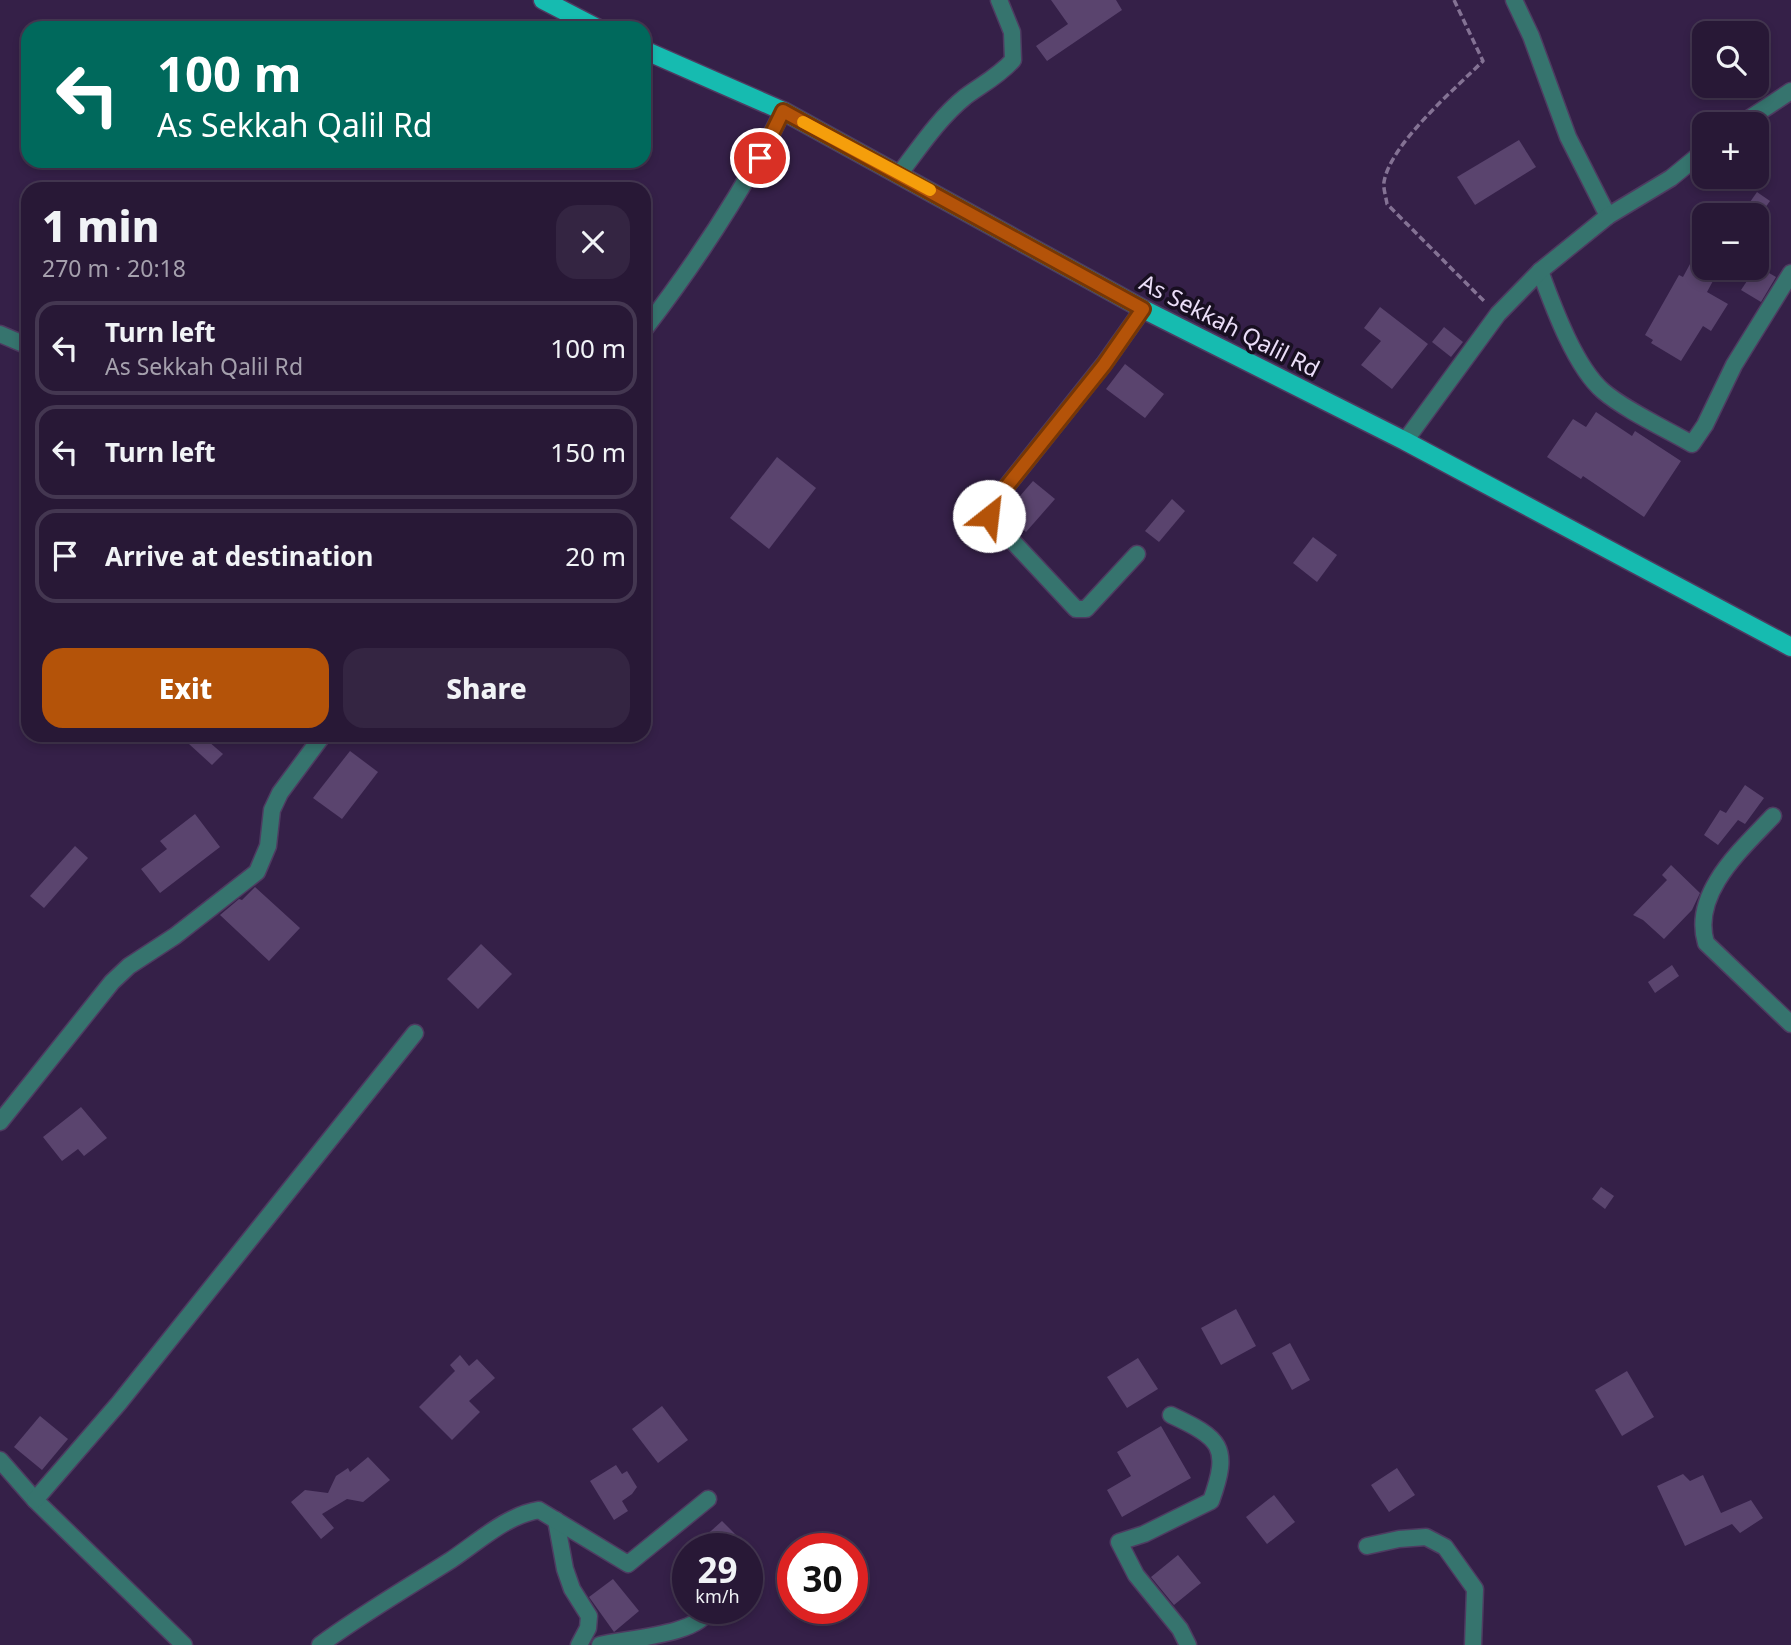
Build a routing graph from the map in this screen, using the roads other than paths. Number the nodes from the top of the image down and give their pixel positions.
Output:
1 (543, 0) edge
2 (999, 0) edge
3 (1514, 0) edge
4 (584, 21) edge
5 (651, 53) edge
6 (1791, 91) edge
7 (783, 111) junction
8 (1759, 112) edge
9 (1692, 161) edge
10 (900, 173) junction
11 (1608, 216) junction
12 (1540, 271) junction
13 (1791, 273) edge
14 (1143, 309) junction
15 (651, 320) edge
16 (0, 334) edge
17 (21, 343) edge
18 (1405, 441) junction
19 (1136, 554) dead end
20 (1791, 647) edge
21 (318, 742) edge
22 (1773, 816) dead end
23 (1791, 1024) edge
24 (415, 1033) dead end
25 (0, 1122) edge
26 (1171, 1415) dead end
27 (0, 1460) edge
28 (708, 1499) dead end
29 (35, 1500) junction
30 (556, 1520) junction
31 (1367, 1546) dead end
32 (690, 1624) edge
33 (184, 1645) edge
34 (320, 1645) edge
35 (579, 1645) edge
36 (600, 1645) edge
37 (1188, 1645) edge
38 (1473, 1645) edge

1 - 4 main road
2 - 10 street
3 - 11 street
5 - 7 main road, As Sekkah Qalil Rd
6 - 8 street
7 - 10 main road, As Sekkah Qalil Rd
7 - 15 street
9 - 11 street
10 - 14 main road, As Sekkah Qalil Rd
11 - 12 street
12 - 13 street
12 - 18 street
14 - 18 main road, As Sekkah Qalil Rd
14 - 19 street
16 - 17 street
18 - 20 main road, As Sekkah Qalil Rd
21 - 25 street
22 - 23 street
24 - 29 street
26 - 37 street
27 - 29 street
28 - 30 street
29 - 33 street
30 - 34 street
30 - 35 street
31 - 38 street
32 - 36 street

